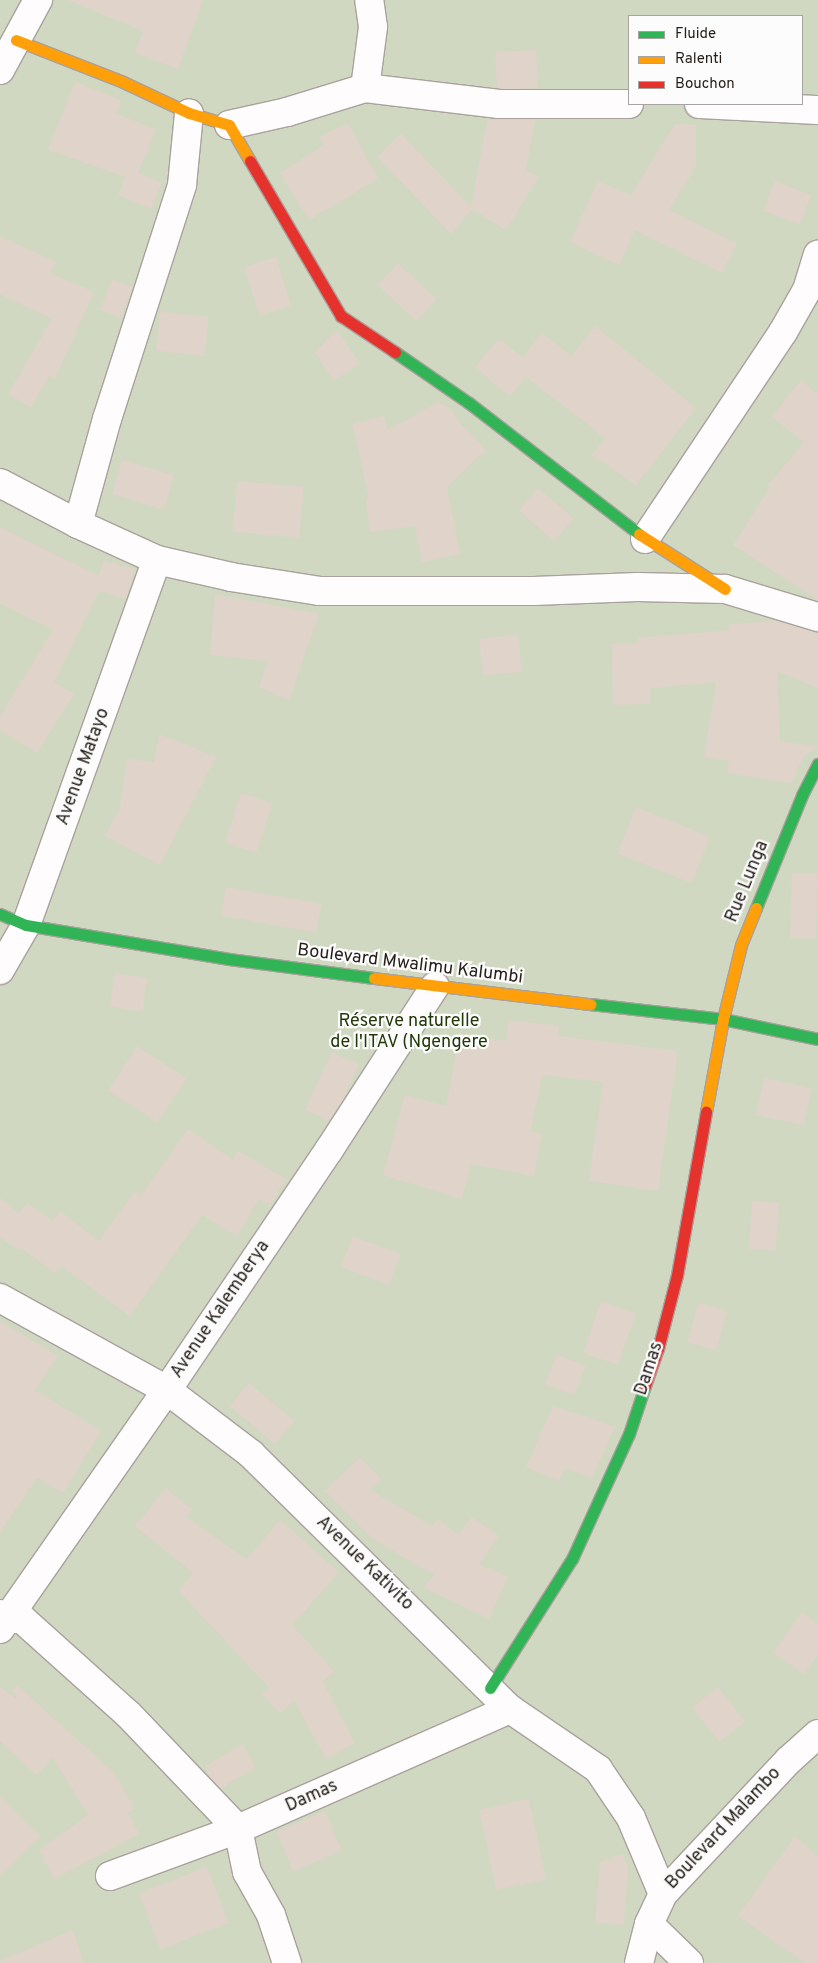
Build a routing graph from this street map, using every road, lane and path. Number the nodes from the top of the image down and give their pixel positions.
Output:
1 (38, 0) edge
2 (369, 0) edge
3 (16, 40) junction
4 (0, 70) edge
5 (365, 88) junction
6 (628, 104) edge
7 (719, 105) edge
8 (818, 110) edge
9 (190, 112) junction
10 (229, 126) junction
11 (818, 255) edge
12 (0, 484) edge
13 (78, 524) junction
14 (644, 539) junction
15 (157, 560) junction
16 (725, 589) junction
17 (818, 617) edge
18 (818, 764) edge
19 (0, 914) edge
20 (26, 925) junction
21 (0, 970) edge
22 (435, 986) junction
23 (723, 1019) junction
24 (818, 1039) edge
25 (0, 1298) edge
26 (167, 1390) junction
27 (3, 1621) edge
28 (490, 1688) junction
29 (510, 1709) junction
30 (818, 1734) edge
31 (238, 1829) junction
32 (110, 1876) dead end
33 (663, 1894) junction
34 (649, 1924) junction
35 (287, 1963) edge
36 (639, 1963) edge
37 (689, 1963) edge

1 - 3 street
2 - 5 street
3 - 4 street
3 - 9 street
5 - 6 street
5 - 10 street
7 - 8 street
9 - 10 street
9 - 13 street
10 - 14 street
11 - 14 street
12 - 13 street
13 - 15 street
14 - 16 street
15 - 16 street
15 - 20 street, Avenue Matayo
16 - 17 street
18 - 23 street, Rue Lunga
19 - 20 street, Boulevard Mwalimu Kalumbi
20 - 21 street, Avenue Matayo
20 - 22 street, Boulevard Mwalimu Kalumbi
22 - 23 street, Boulevard Mwalimu Kalumbi
22 - 26 street, Avenue Kalemberya
23 - 24 street, Boulevard Mwalimu Kalumbi
23 - 28 street, Damas
25 - 26 street, Avenue Kativito
26 - 27 street, Avenue Kalemberya
26 - 28 street, Avenue Kativito
27 - 31 street
28 - 29 street, Avenue Kativito
29 - 31 street, Damas
29 - 33 street, Avenue Kativito
30 - 33 street, Boulevard Malambo
31 - 32 street, Damas
31 - 35 street
33 - 34 street, Boulevard Malambo
34 - 36 street, Boulevard Malambo
34 - 37 street

